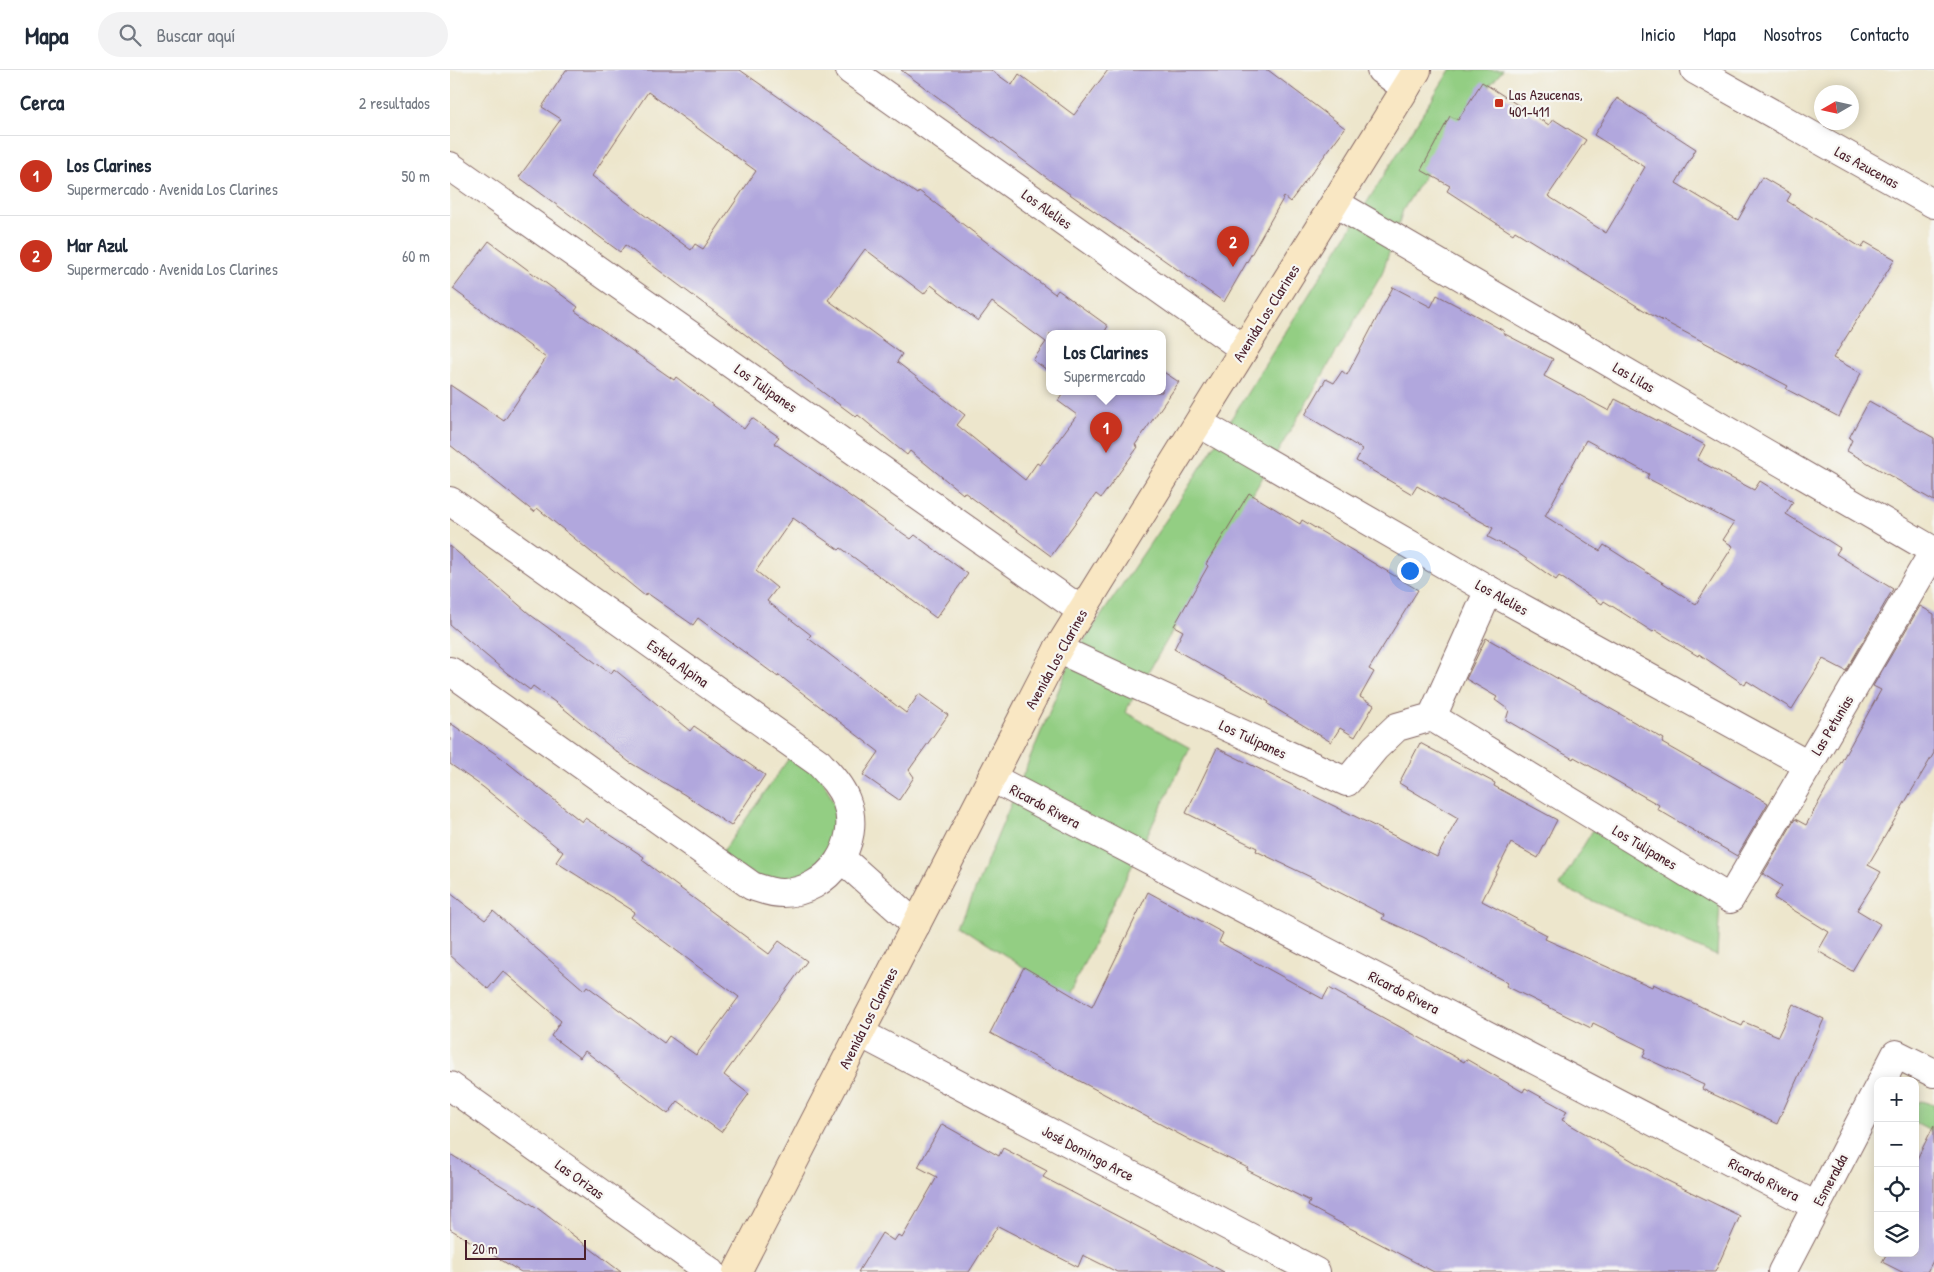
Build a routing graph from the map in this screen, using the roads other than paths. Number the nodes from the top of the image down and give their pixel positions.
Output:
1 (850, 70) edge
2 (1381, 70) edge
3 (1695, 70) edge
4 (1411, 79) edge
5 (450, 166) edge
6 (1931, 194) edge
7 (1335, 203) junction
8 (1244, 349) junction
9 (1198, 422) junction
10 (450, 501) edge
11 (1934, 552) edge
12 (1489, 590) junction
13 (1082, 610) junction
14 (1058, 649) junction
15 (450, 671) edge
16 (1432, 717) junction
17 (1808, 765) junction
18 (992, 778) junction
19 (841, 858) junction
20 (1730, 899) joint
21 (916, 925) junction
22 (860, 1034) junction
23 (1934, 1073) edge
24 (1884, 1077) edge
25 (450, 1086) edge
26 (1874, 1096) edge
27 (1816, 1206) junction
28 (711, 1272) edge
29 (737, 1272) edge
30 (1316, 1272) edge
31 (1782, 1272) edge

1 - 8 street, Los Alelies
2 - 4 street
3 - 6 street, Las Azucenas
4 - 7 main road, Avenida Los Clarines
5 - 13 street, Los Tulipanes
7 - 8 main road, Avenida Los Clarines
7 - 11 street, Las Lilas
8 - 9 main road, Avenida Los Clarines
9 - 12 street, Los Alelies
9 - 13 main road, Avenida Los Clarines
10 - 19 street, Estela Alpina
11 - 17 street, Las Petunias
12 - 16 street
12 - 17 street, Los Alelies
13 - 14 main road, Avenida Los Clarines
14 - 16 street, Los Tulipanes
14 - 18 main road, Avenida Los Clarines
15 - 19 street, Estela Alpina
16 - 20 street, Los Tulipanes
17 - 20 street, Las Petunias
18 - 21 main road, Avenida Los Clarines
18 - 27 street, Ricardo Rivera
19 - 21 street
21 - 22 main road, Avenida Los Clarines
22 - 29 main road, Avenida Los Clarines
22 - 30 street, José Domingo Arce
23 - 24 street
25 - 28 street, Las Orizas
26 - 27 street, Esmeralda
27 - 31 street, Esmeralda

